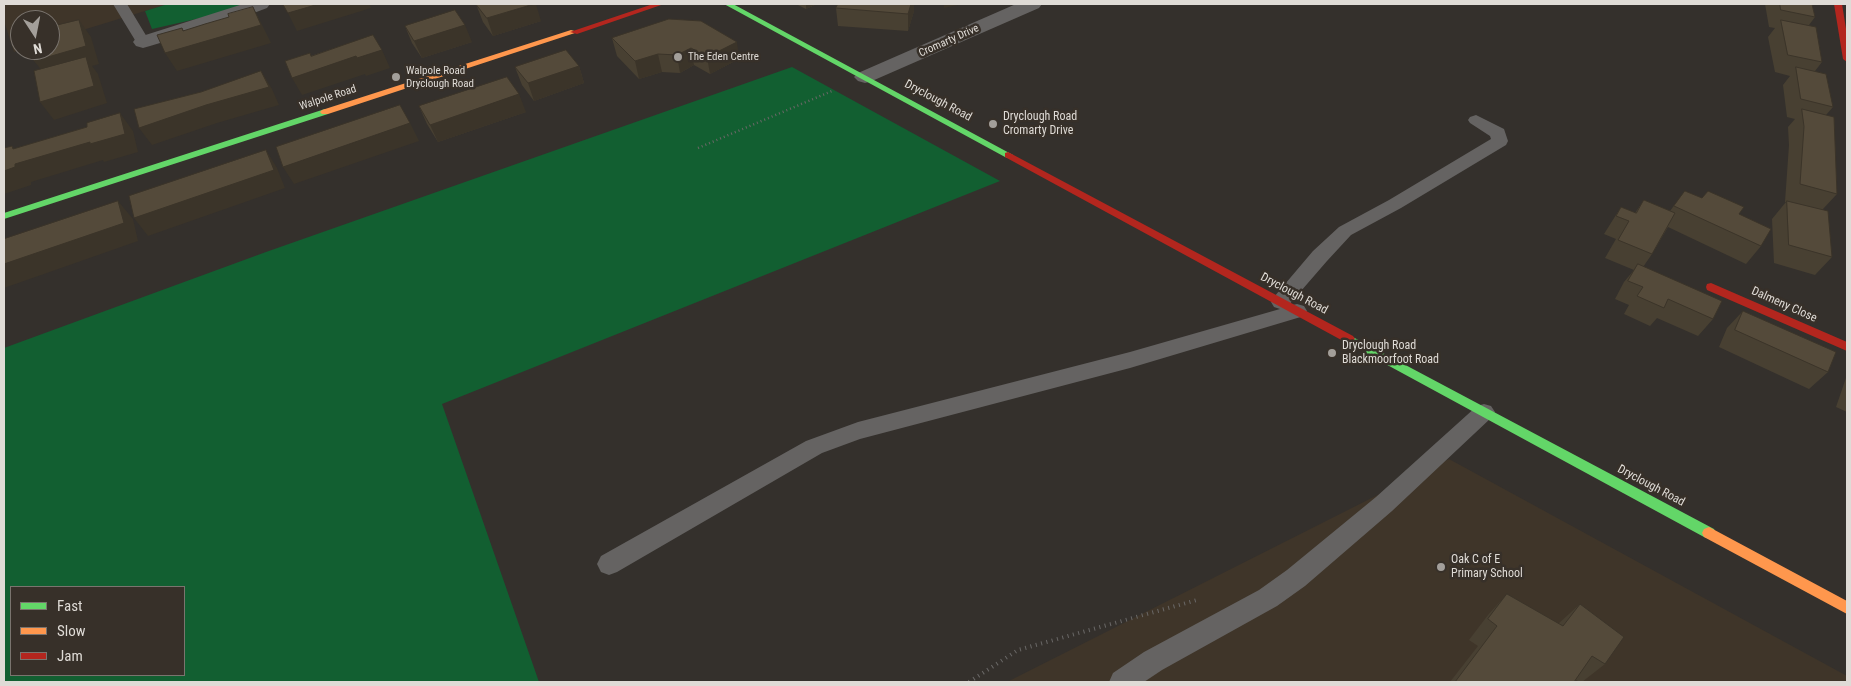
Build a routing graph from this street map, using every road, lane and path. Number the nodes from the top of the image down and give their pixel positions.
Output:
1 (120, 4) edge
2 (260, 4) edge
3 (660, 4) edge
4 (728, 4) edge
5 (1032, 4) edge
6 (1838, 4) edge
7 (143, 42) joint
8 (1847, 59) edge
9 (865, 78) junction
10 (1476, 120) dead end
11 (698, 148) dead end
12 (4, 216) edge
13 (1711, 288) dead end
14 (1289, 307) junction
15 (1847, 347) edge
16 (1484, 412) junction
17 (609, 564) dead end
18 (1201, 599) dead end
19 (1847, 608) edge
20 (969, 682) edge
21 (1122, 682) edge

1 - 7 lane
2 - 7 street
3 - 12 street, Walpole Road
4 - 9 street, Dryclough Road
5 - 9 street, Cromarty Drive
6 - 8 street
9 - 11 path
9 - 14 street, Dryclough Road
10 - 14 lane
13 - 15 street, Dalmeny Close
14 - 16 street, Dryclough Road
14 - 17 lane
16 - 19 street, Dryclough Road
16 - 21 lane
18 - 20 path

